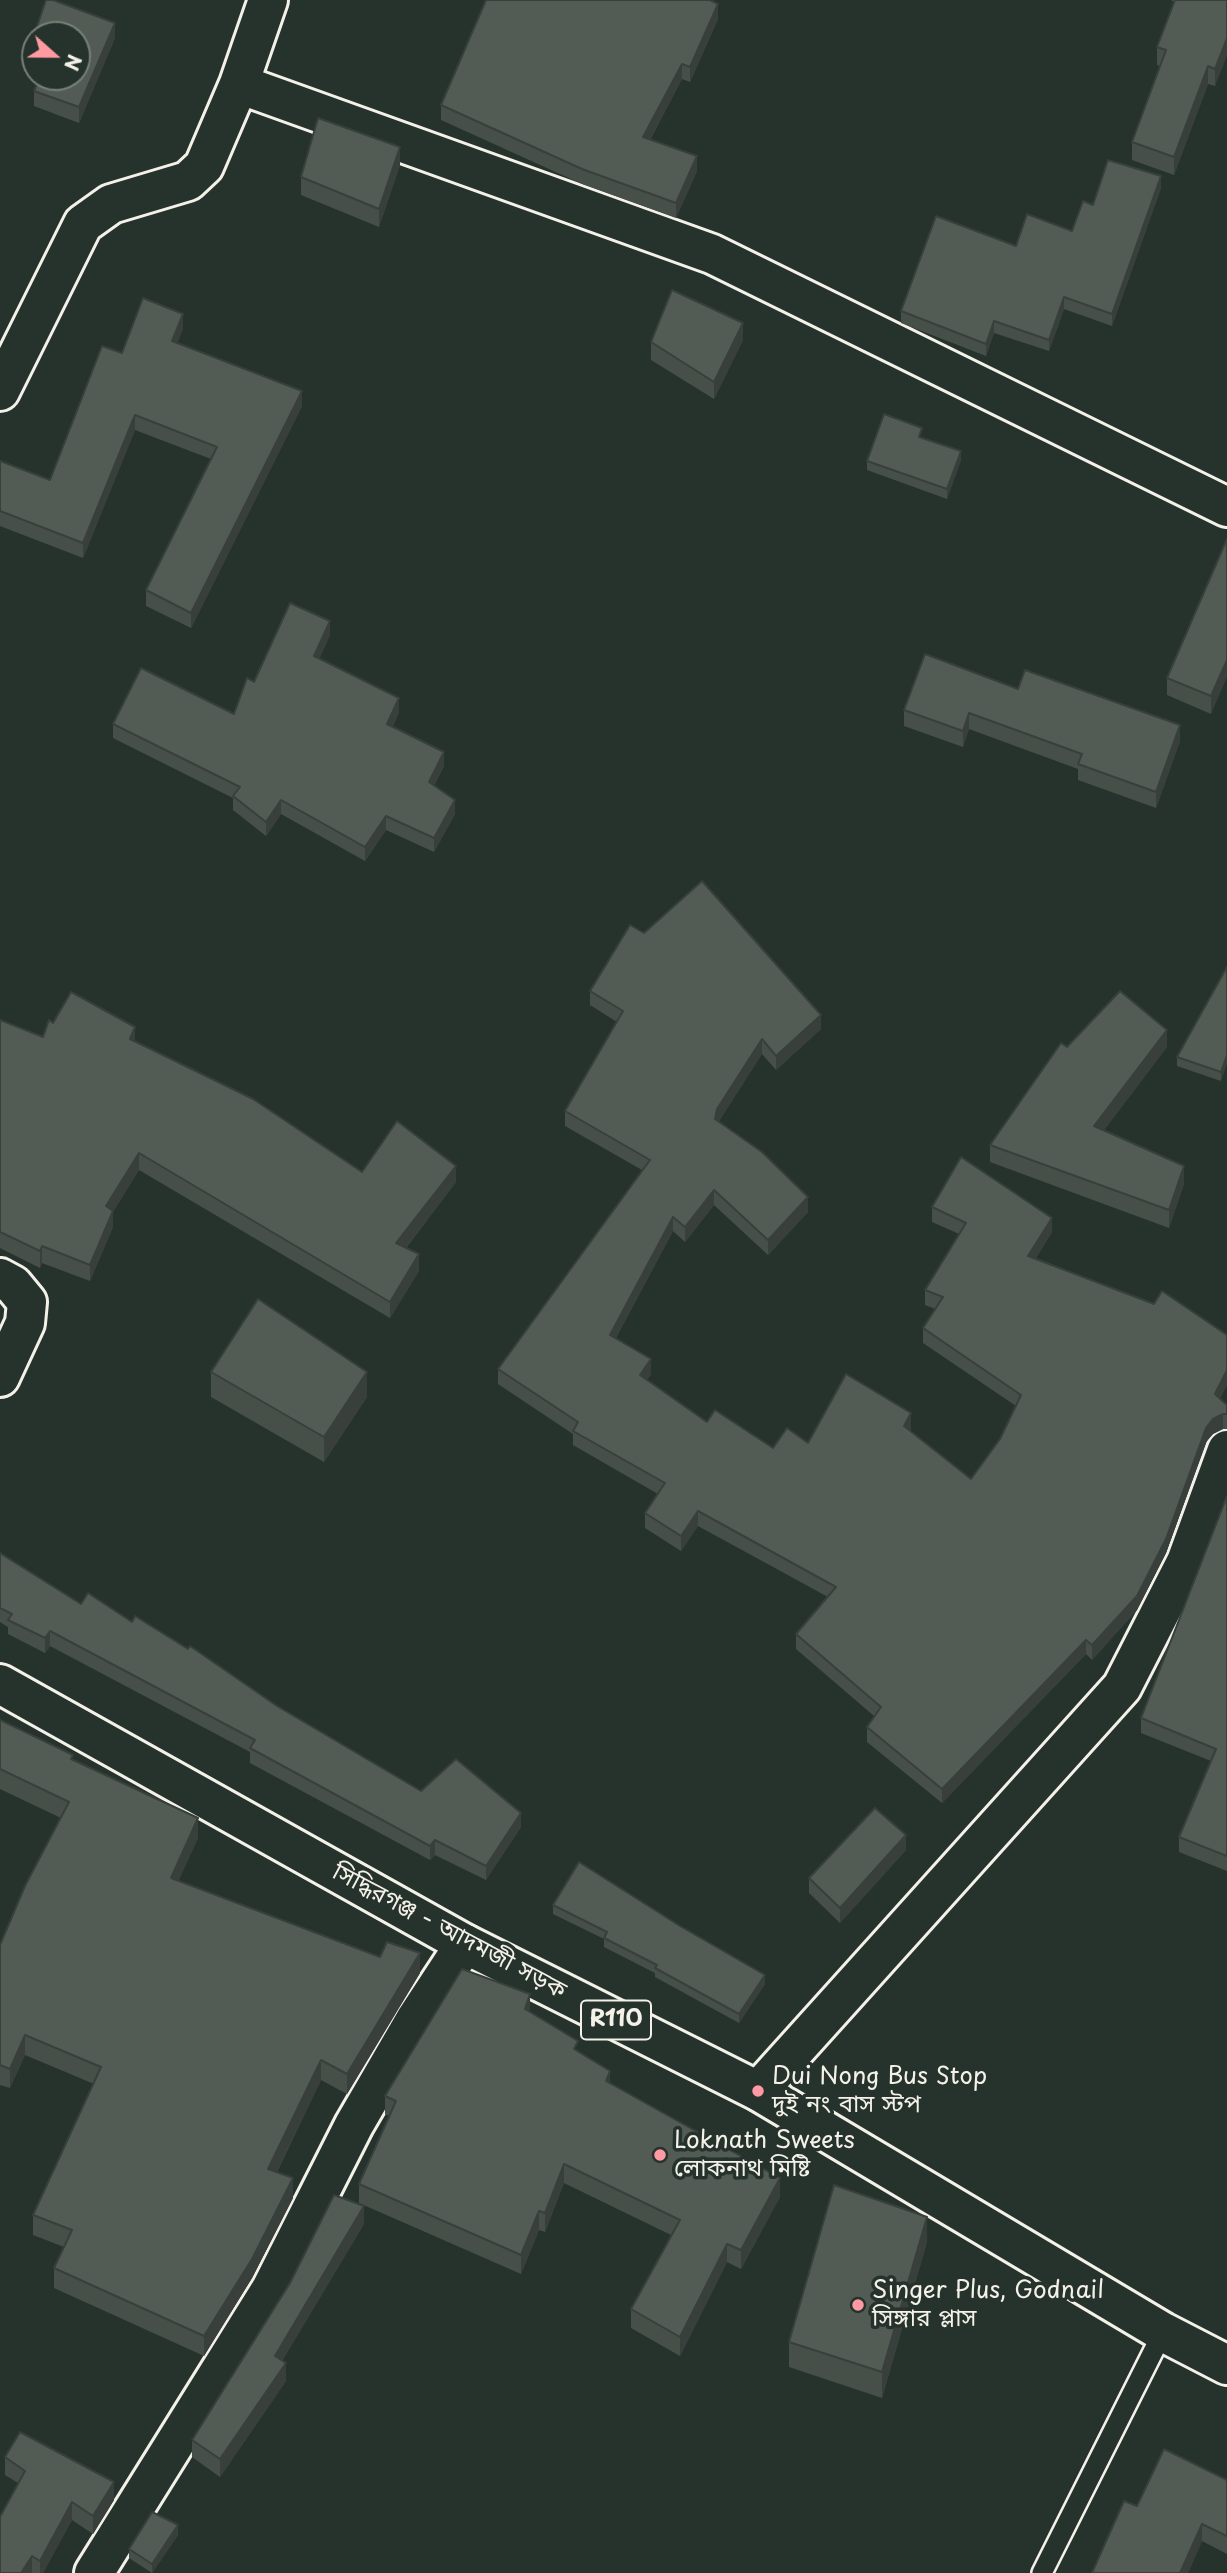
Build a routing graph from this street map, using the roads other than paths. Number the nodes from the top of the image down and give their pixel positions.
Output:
1 (268, 0) edge
2 (239, 84) junction
3 (0, 391) edge
4 (1227, 506) edge
5 (0, 1278) edge
6 (0, 1377) edge
7 (1227, 1451) edge
8 (0, 1684) edge
9 (465, 1944) junction
10 (758, 2091) junction
11 (1163, 2332) junction
12 (1227, 2365) edge
13 (94, 2573) edge
14 (1042, 2573) edge

1 - 2 street
2 - 3 street
2 - 4 street
5 - 6 street
7 - 10 street
8 - 9 street, সিদ্ধিরগঞ্জ - আদমজী সড়ক / R110
9 - 10 street, সিদ্ধিরগঞ্জ - আদমজী সড়ক / R110
9 - 13 street
10 - 11 street, সিদ্ধিরগঞ্জ - আদমজী সড়ক / R110
11 - 12 street, সিদ্ধিরগঞ্জ - আদমজী সড়ক / R110
11 - 14 lane

